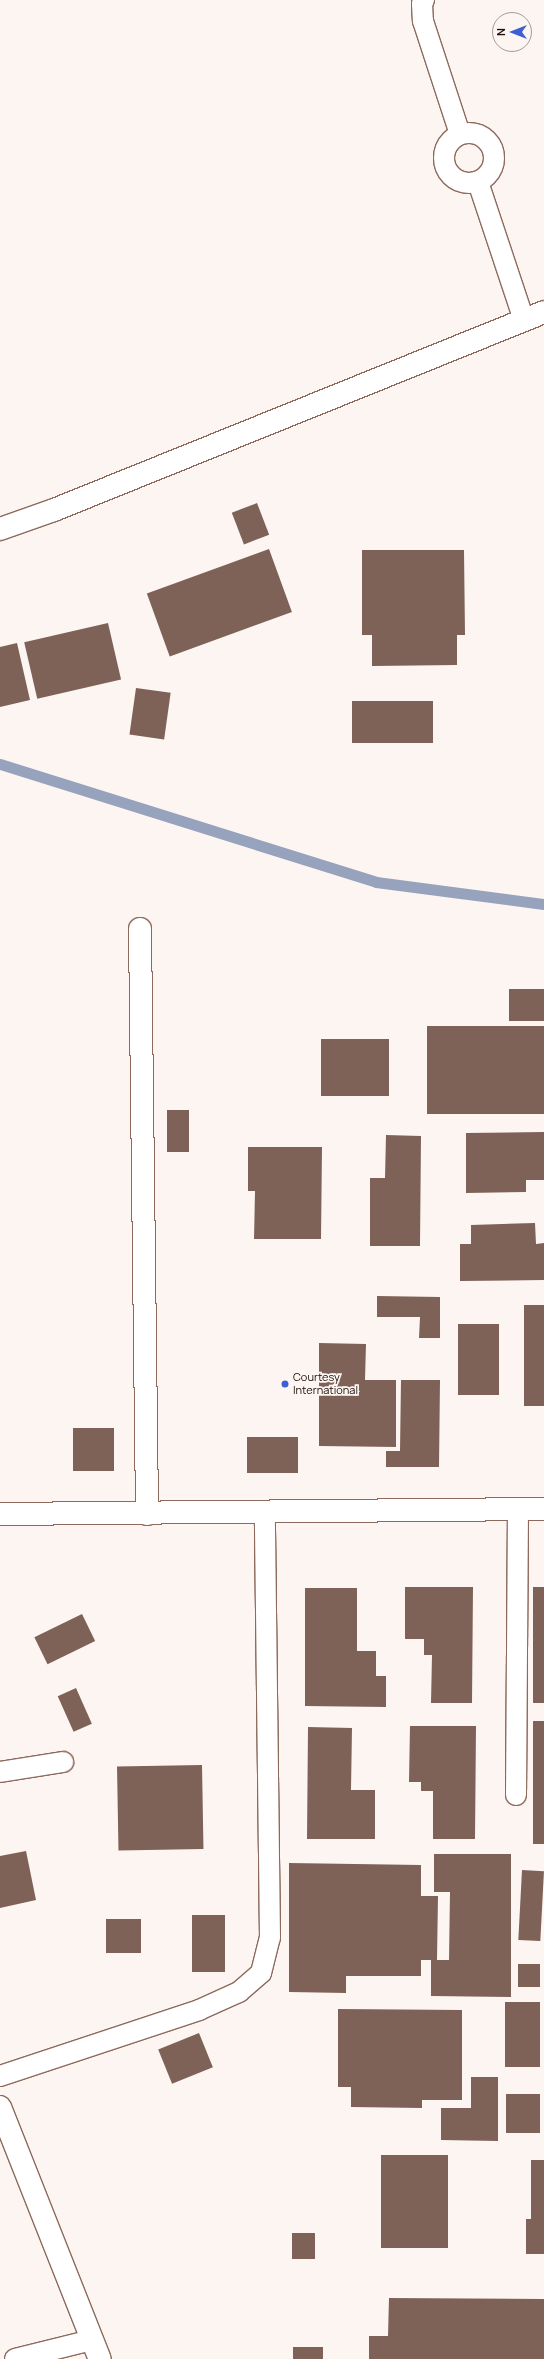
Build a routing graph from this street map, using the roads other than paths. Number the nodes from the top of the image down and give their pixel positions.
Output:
1 (424, 0) edge
2 (460, 134) junction
3 (478, 182) junction
4 (544, 312) edge
5 (524, 320) junction
6 (0, 529) edge
7 (140, 929) dead end
8 (544, 1509) edge
9 (518, 1510) junction
10 (265, 1513) junction
11 (0, 1514) edge
12 (147, 1514) junction
13 (63, 1762) dead end
14 (0, 1772) edge
15 (516, 1795) dead end
16 (0, 2076) edge
17 (0, 2107) edge
18 (96, 2349) edge
19 (15, 2359) edge

1 - 2 lane
2 - 3 lane
2 - 3 lane
3 - 5 lane
4 - 5 street
5 - 6 street
7 - 12 street
8 - 9 street
9 - 10 street
9 - 15 lane
10 - 12 street
10 - 16 lane
11 - 12 street
13 - 14 lane
17 - 18 street
18 - 19 lane

